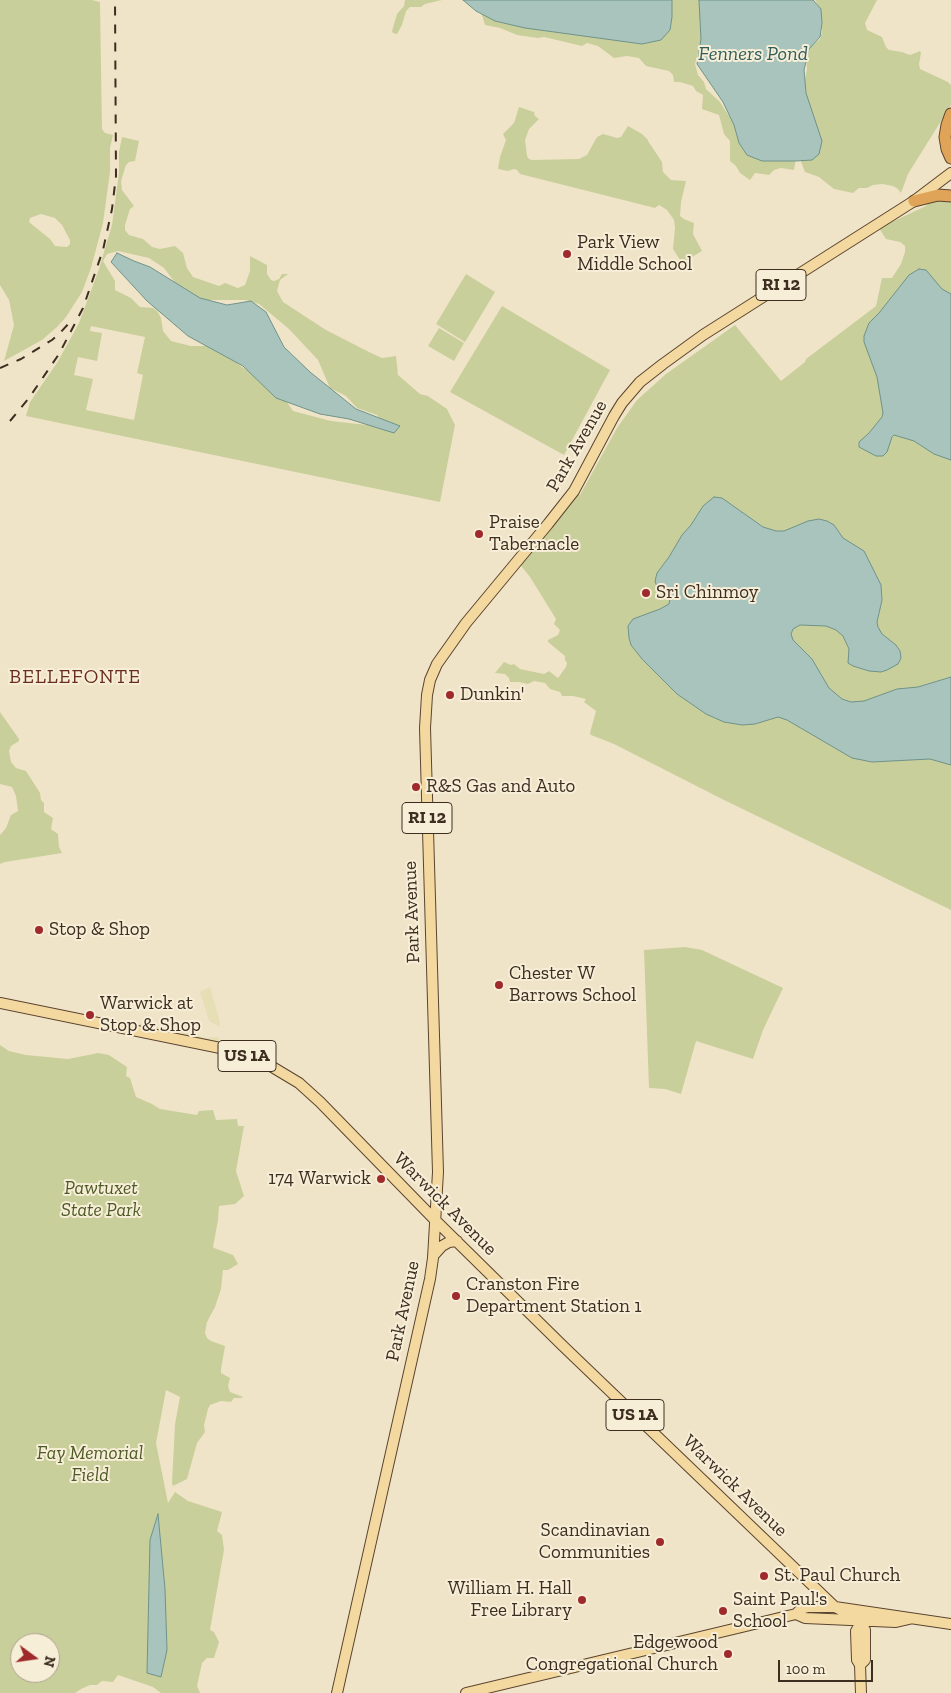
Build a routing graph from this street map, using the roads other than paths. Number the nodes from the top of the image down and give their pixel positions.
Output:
1 (951, 114) edge
2 (951, 158) edge
3 (949, 175) edge
4 (951, 196) edge
5 (914, 201) junction
6 (0, 1003) edge
7 (436, 1221) junction
8 (457, 1241) junction
9 (433, 1256) junction
10 (835, 1607) junction
11 (869, 1611) junction
12 (796, 1614) junction
13 (910, 1619) junction
14 (861, 1622) junction
15 (951, 1624) edge
16 (337, 1693) edge
17 (466, 1693) edge
18 (861, 1693) edge

1 - 2 highway
3 - 5 main road, Park Avenue / RI 12
4 - 5 highway
5 - 7 main road, Park Avenue / RI 12
6 - 7 main road, Warwick Avenue / US 1A
7 - 8 main road, Warwick Avenue / US 1A
7 - 9 main road, Park Avenue / RI 12
8 - 9 main road
8 - 10 main road, Warwick Avenue / US 1A
9 - 16 main road, Park Avenue / RI 12
10 - 11 main road
10 - 12 main road
10 - 14 main road, Warwick Avenue / US 1A
11 - 13 main road
11 - 14 main road
12 - 14 main road
12 - 17 main road
13 - 14 main road
13 - 15 main road
14 - 18 main road

